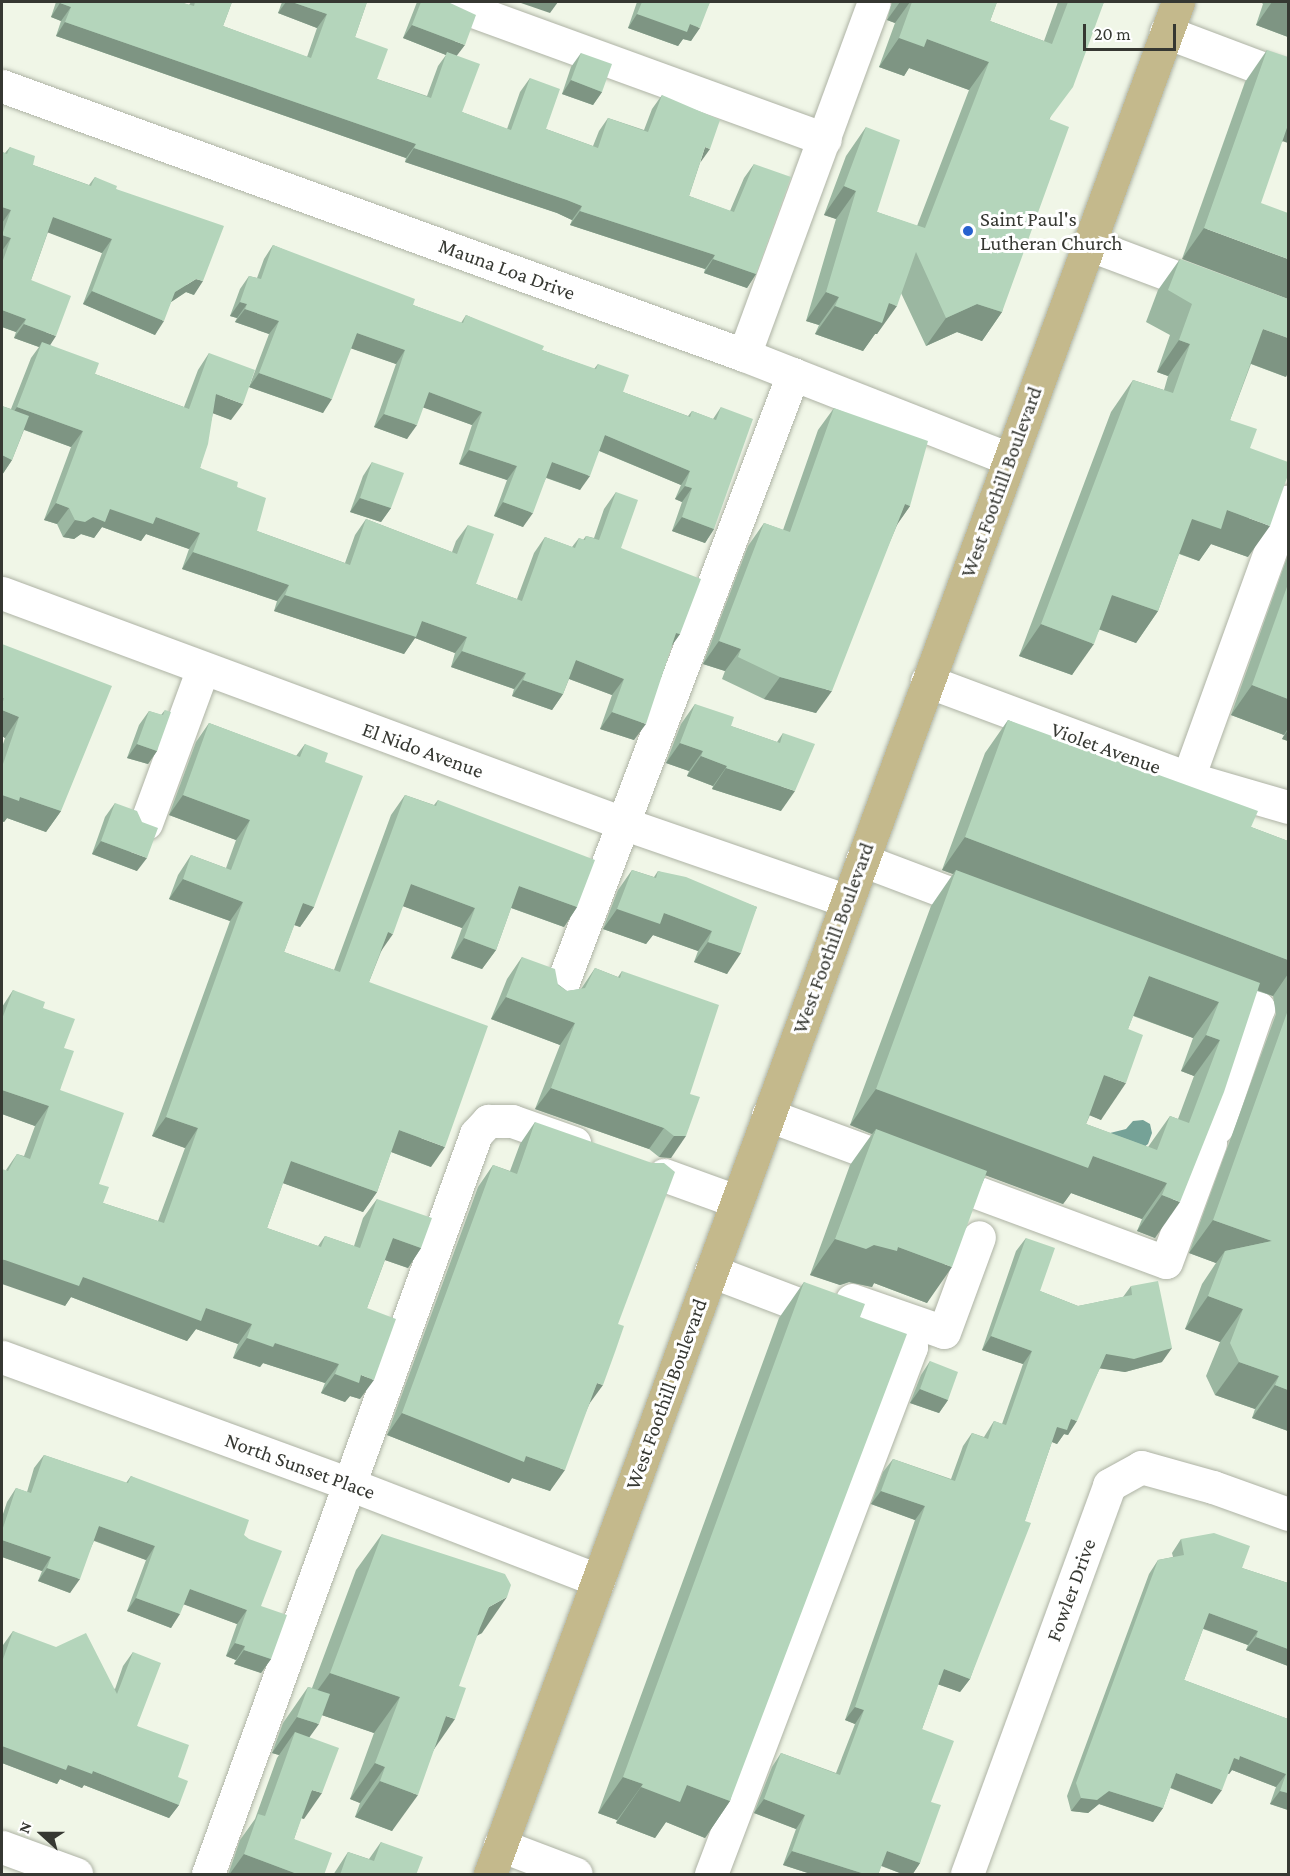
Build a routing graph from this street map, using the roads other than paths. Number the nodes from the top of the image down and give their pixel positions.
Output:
1 (448, 2) edge
2 (874, 2) edge
3 (1178, 2) edge
4 (1166, 32) junction
5 (1288, 78) edge
6 (2, 86) edge
7 (825, 139) junction
8 (1088, 244) junction
9 (1288, 319) edge
10 (744, 355) junction
11 (793, 374) junction
12 (1009, 459) junction
13 (1288, 502) edge
14 (2, 593) edge
15 (203, 668) junction
16 (927, 681) junction
17 (1188, 778) junction
18 (1288, 807) edge
19 (146, 823) edge
20 (625, 824) junction
21 (862, 860) junction
22 (847, 901) junction
23 (1014, 917) edge
24 (1181, 979) edge
25 (558, 995) edge
26 (768, 1115) junction
27 (599, 1152) edge
28 (646, 1168) edge
29 (736, 1202) junction
30 (979, 1237) edge
31 (714, 1262) junction
32 (2, 1357) edge
33 (349, 1484) junction
34 (1288, 1514) edge
35 (598, 1580) junction
36 (2, 1847) edge
37 (495, 1860) edge
38 (76, 1875) edge
39 (208, 1875) edge
40 (576, 1875) edge
41 (711, 1875) edge
42 (967, 1875) edge

1 - 7 street
2 - 7 street
3 - 4 main road, West Foothill Boulevard
4 - 5 street
4 - 8 main road, West Foothill Boulevard
6 - 10 street, Mauna Loa Drive
7 - 10 street
8 - 9 street
8 - 12 main road, West Foothill Boulevard
10 - 11 street, Mauna Loa Drive
11 - 12 street, Mauna Loa Drive
11 - 20 street
12 - 16 main road, West Foothill Boulevard
13 - 17 street
14 - 15 street, El Nido Avenue
15 - 19 street
15 - 20 street, El Nido Avenue
16 - 17 street, Violet Avenue
16 - 21 main road, West Foothill Boulevard
17 - 18 street, Violet Avenue
20 - 22 street, El Nido Avenue
20 - 25 street
21 - 22 main road, West Foothill Boulevard
21 - 23 street
22 - 26 main road, West Foothill Boulevard
24 - 26 street
26 - 29 main road, West Foothill Boulevard
27 - 33 street
28 - 29 street
29 - 31 main road, West Foothill Boulevard
30 - 31 street
31 - 35 main road, West Foothill Boulevard
31 - 41 street
32 - 33 street, North Sunset Place
33 - 35 street, North Sunset Place
33 - 39 street
34 - 42 street, Fowler Drive
35 - 37 main road, West Foothill Boulevard
36 - 38 street
37 - 40 street

